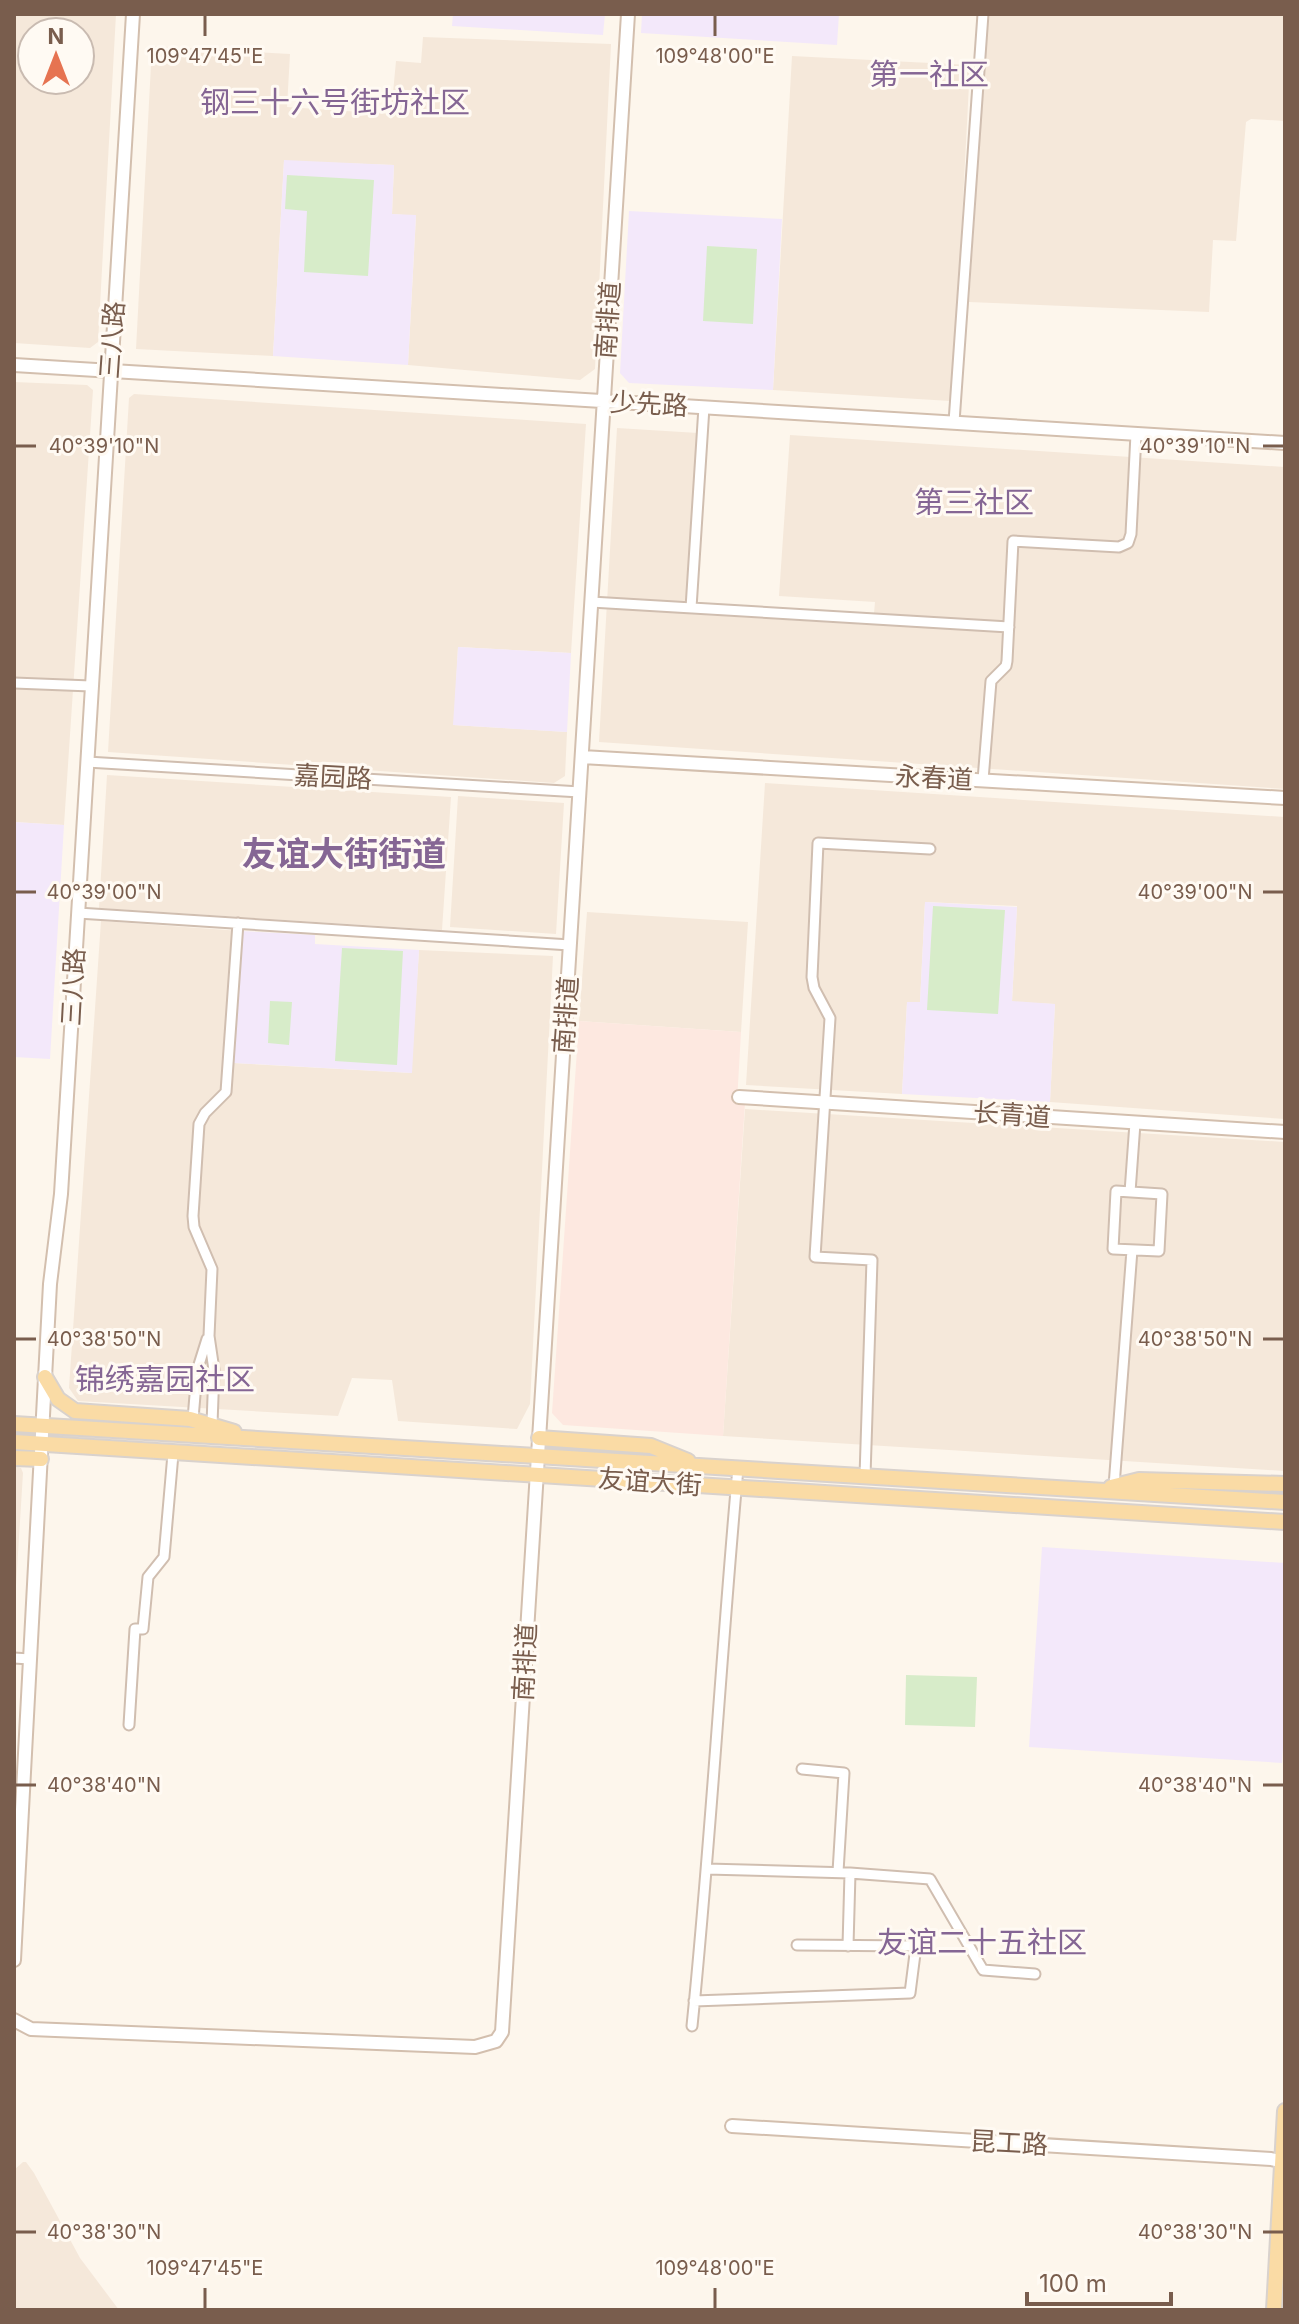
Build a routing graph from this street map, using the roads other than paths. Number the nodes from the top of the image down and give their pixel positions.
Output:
1 (133, 14) edge
2 (628, 14) edge
3 (983, 14) edge
4 (14, 365) edge
5 (110, 371) junction
6 (603, 401) junction
7 (704, 407) junction
8 (954, 422) junction
9 (1136, 434) junction
10 (1285, 443) edge
11 (591, 602) junction
12 (691, 608) junction
13 (1009, 627) junction
14 (14, 683) edge
15 (91, 686) junction
16 (582, 757) junction
17 (87, 762) junction
18 (983, 780) junction
19 (580, 792) junction
20 (1285, 798) edge
21 (930, 849) dead end
22 (78, 913) junction
23 (238, 923) junction
24 (570, 945) junction
25 (739, 1097) dead end
26 (824, 1103) junction
27 (1135, 1123) junction
28 (1285, 1132) edge
29 (1130, 1192) junction
30 (1132, 1250) junction
31 (209, 1336) junction
32 (45, 1377) junction
33 (193, 1419) junction
34 (14, 1424) edge
35 (212, 1424) junction
36 (42, 1426) junction
37 (249, 1438) junction
38 (539, 1438) junction
39 (14, 1442) edge
40 (41, 1444) junction
41 (173, 1454) junction
42 (538, 1454) junction
43 (14, 1458) edge
44 (41, 1459) junction
45 (699, 1466) junction
46 (738, 1468) junction
47 (537, 1474) junction
48 (865, 1476) junction
49 (1285, 1484) edge
50 (1114, 1486) junction
51 (736, 1487) junction
52 (1099, 1490) junction
53 (1285, 1502) edge
54 (1285, 1522) edge
55 (14, 1658) edge
56 (30, 1659) junction
57 (129, 1725) dead end
58 (802, 1769) dead end
59 (19, 1773) edge
60 (707, 1869) junction
61 (838, 1872) junction
62 (850, 1873) junction
63 (797, 1945) dead end
64 (848, 1946) junction
65 (14, 1960) edge
66 (1035, 1974) dead end
67 (694, 2001) junction
68 (14, 2020) edge
69 (692, 2026) dead end
70 (1285, 2111) edge
71 (732, 2126) dead end
72 (1283, 2162) edge
73 (1274, 2310) edge

1 - 5 street, 三八路
2 - 6 street, 南排道
3 - 8 street
4 - 5 street, 少先路
5 - 6 street, 少先路
5 - 15 street, 三八路
6 - 7 street, 少先路
6 - 11 street, 南排道
7 - 8 street, 少先路
7 - 12 street
8 - 9 street, 少先路
9 - 10 street, 少先路
9 - 13 street
11 - 12 street
11 - 16 street, 南排道
12 - 13 street
13 - 18 street
14 - 15 street
15 - 17 street, 三八路
16 - 18 street, 永春道
16 - 19 street, 南排道
17 - 19 street, 嘉园路
17 - 22 street, 三八路
18 - 20 street, 永春道
19 - 24 street, 南排道
21 - 26 street
22 - 23 street
22 - 32 street, 三八路
23 - 24 street
23 - 31 street
24 - 38 street, 南排道
25 - 26 street, 长青道
26 - 27 street, 长青道
26 - 48 street
27 - 28 street, 长青道
27 - 29 street
29 - 30 street
29 - 30 street
30 - 50 street
31 - 33 street
31 - 35 street
32 - 33 main road
32 - 36 street, 三八路
33 - 35 main road
34 - 36 main road, 友谊大街
35 - 37 main road
36 - 37 main road, 友谊大街
36 - 40 street, 三八路
37 - 42 main road, 友谊大街
38 - 42 street, 南排道
38 - 45 main road
39 - 40 main road, 友谊大街
40 - 41 main road, 友谊大街
40 - 44 street, 三八路
41 - 47 main road, 友谊大街
41 - 57 street
42 - 45 main road, 友谊大街
42 - 47 street, 南排道
43 - 44 main road
44 - 56 street, 三八路
45 - 46 main road, 友谊大街
46 - 48 main road, 友谊大街
46 - 51 street
47 - 51 main road, 友谊大街
47 - 68 street, 南排道
48 - 52 main road, 友谊大街
49 - 50 main road
50 - 52 main road
51 - 54 main road, 友谊大街
51 - 60 street
52 - 53 main road, 友谊大街
55 - 56 street
56 - 59 street, 三八路
58 - 61 street
59 - 65 street, 三八路
60 - 61 street
60 - 67 street
61 - 62 street
62 - 64 street
62 - 66 street
63 - 64 street
64 - 67 street
67 - 69 street
70 - 72 main road
71 - 72 street, 昆工路
72 - 73 main road

